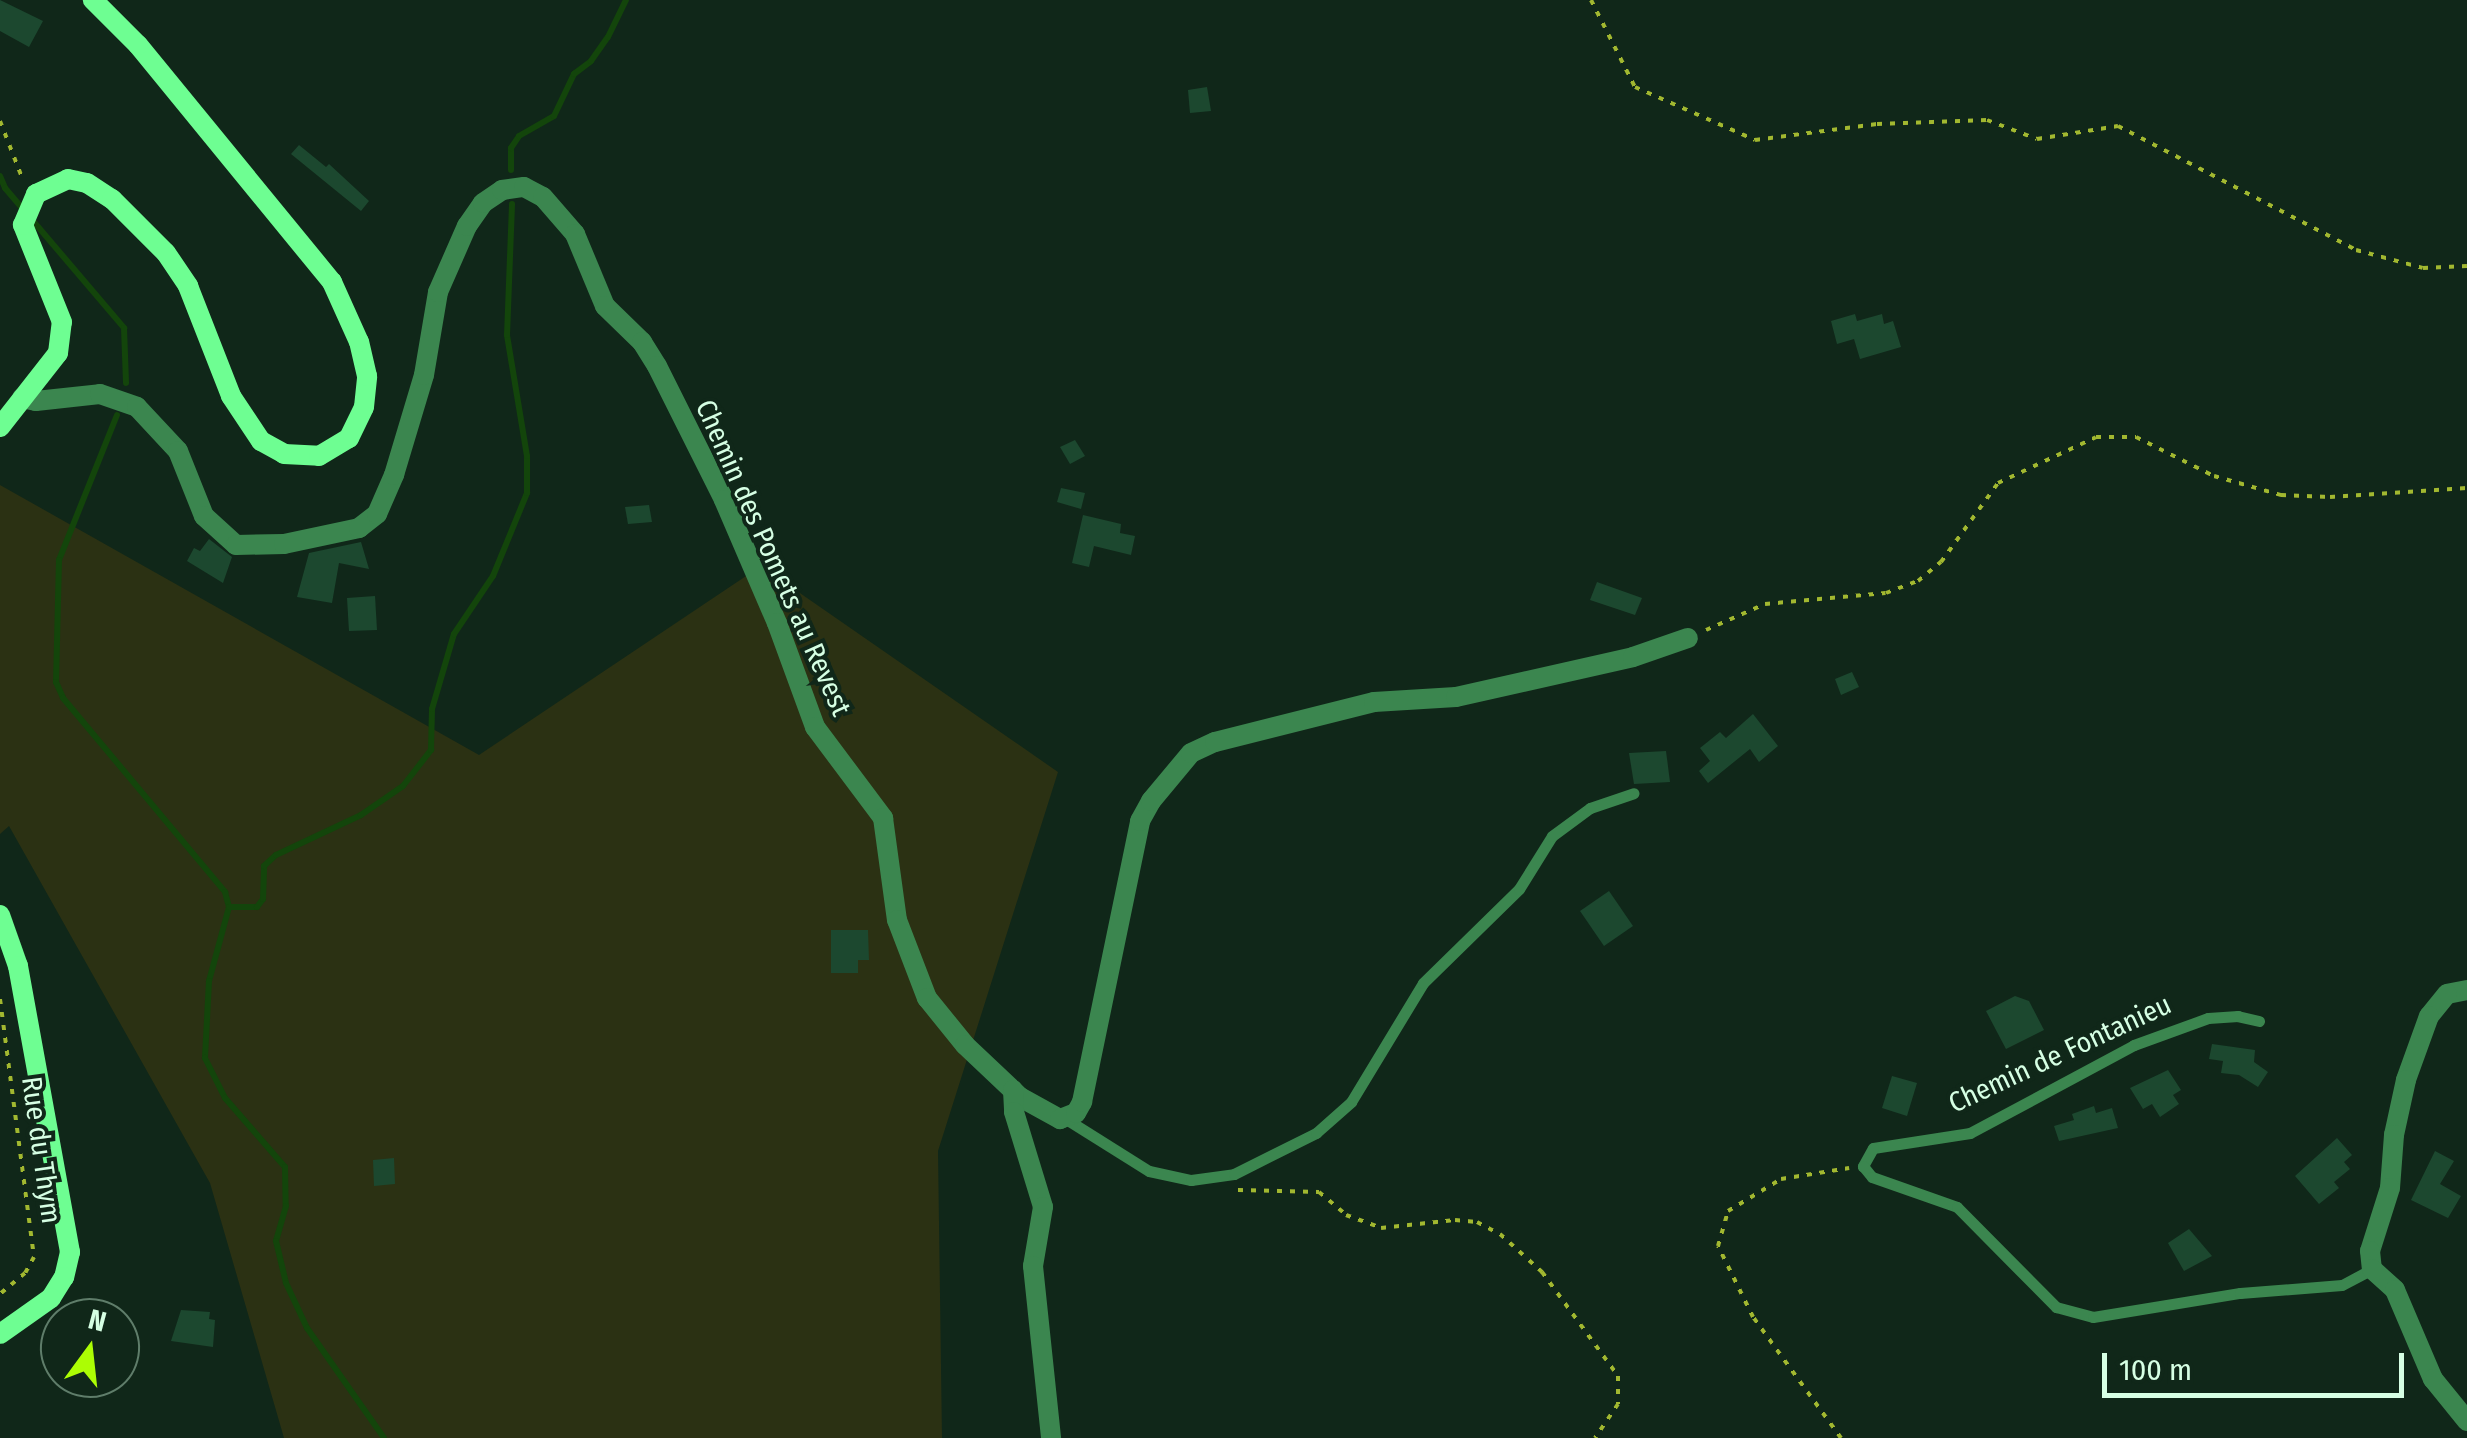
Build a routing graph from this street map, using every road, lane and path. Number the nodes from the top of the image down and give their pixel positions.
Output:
1 (93, 0) edge
2 (1591, 0) edge
3 (0, 121) edge
4 (33, 197) junction
5 (2467, 266) edge
6 (22, 398) junction
7 (0, 427) edge
8 (2467, 488) edge
9 (1688, 638) joint
10 (1634, 792) dead end
11 (0, 915) edge
12 (2467, 990) edge
13 (0, 999) edge
14 (2259, 1021) dead end
15 (1013, 1090) junction
16 (1066, 1119) junction
17 (1863, 1166) junction
18 (1206, 1180) junction
19 (2372, 1269) junction
20 (0, 1294) edge
21 (0, 1334) edge
22 (2467, 1421) edge
23 (1050, 1438) edge
24 (1596, 1438) edge
25 (1841, 1438) edge

1 - 4 street
2 - 5 path
3 - 4 path
4 - 6 street
6 - 7 street
6 - 15 street, Chemin des Pomets au Revest
8 - 9 path
9 - 16 street
10 - 18 lane
11 - 21 street
12 - 19 street
13 - 20 path, Rue du Thym
14 - 17 lane, Chemin de Fontanieu
15 - 16 street, Chemin des Pomets au Revest
15 - 23 street
16 - 18 lane
17 - 19 lane
17 - 25 path
18 - 24 path
19 - 22 street

